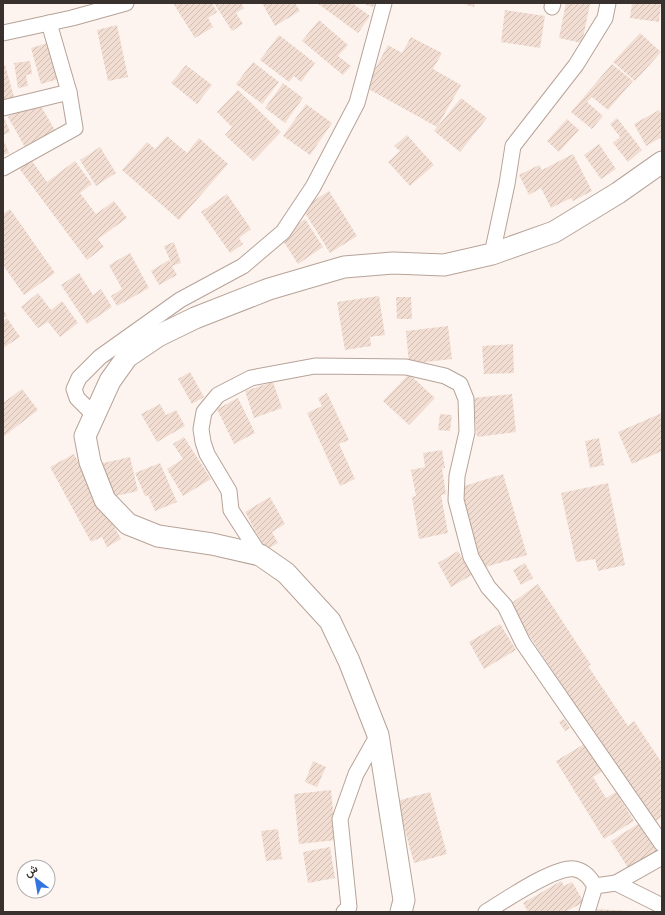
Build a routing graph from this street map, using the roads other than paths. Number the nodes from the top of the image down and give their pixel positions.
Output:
1 (126, 3) edge
2 (384, 3) edge
3 (608, 3) edge
4 (49, 23) junction
5 (3, 33) edge
6 (69, 92) junction
7 (3, 108) edge
8 (662, 162) edge
9 (3, 168) edge
10 (492, 254) junction
11 (95, 416) junction
12 (260, 555) junction
13 (378, 735) junction
14 (662, 844) edge
15 (662, 857) edge
16 (616, 883) junction
17 (596, 886) junction
18 (662, 906) edge
19 (344, 912) edge
20 (402, 912) edge
21 (486, 912) edge
22 (587, 912) edge

1 - 4 street
2 - 11 street
3 - 10 street
4 - 5 street
4 - 6 street
6 - 7 street
6 - 9 street
8 - 10 main road
10 - 11 main road
11 - 12 main road
12 - 13 main road
12 - 14 street
13 - 19 street
13 - 20 main road
15 - 16 street
16 - 17 street
16 - 18 street
17 - 21 street
17 - 22 street

